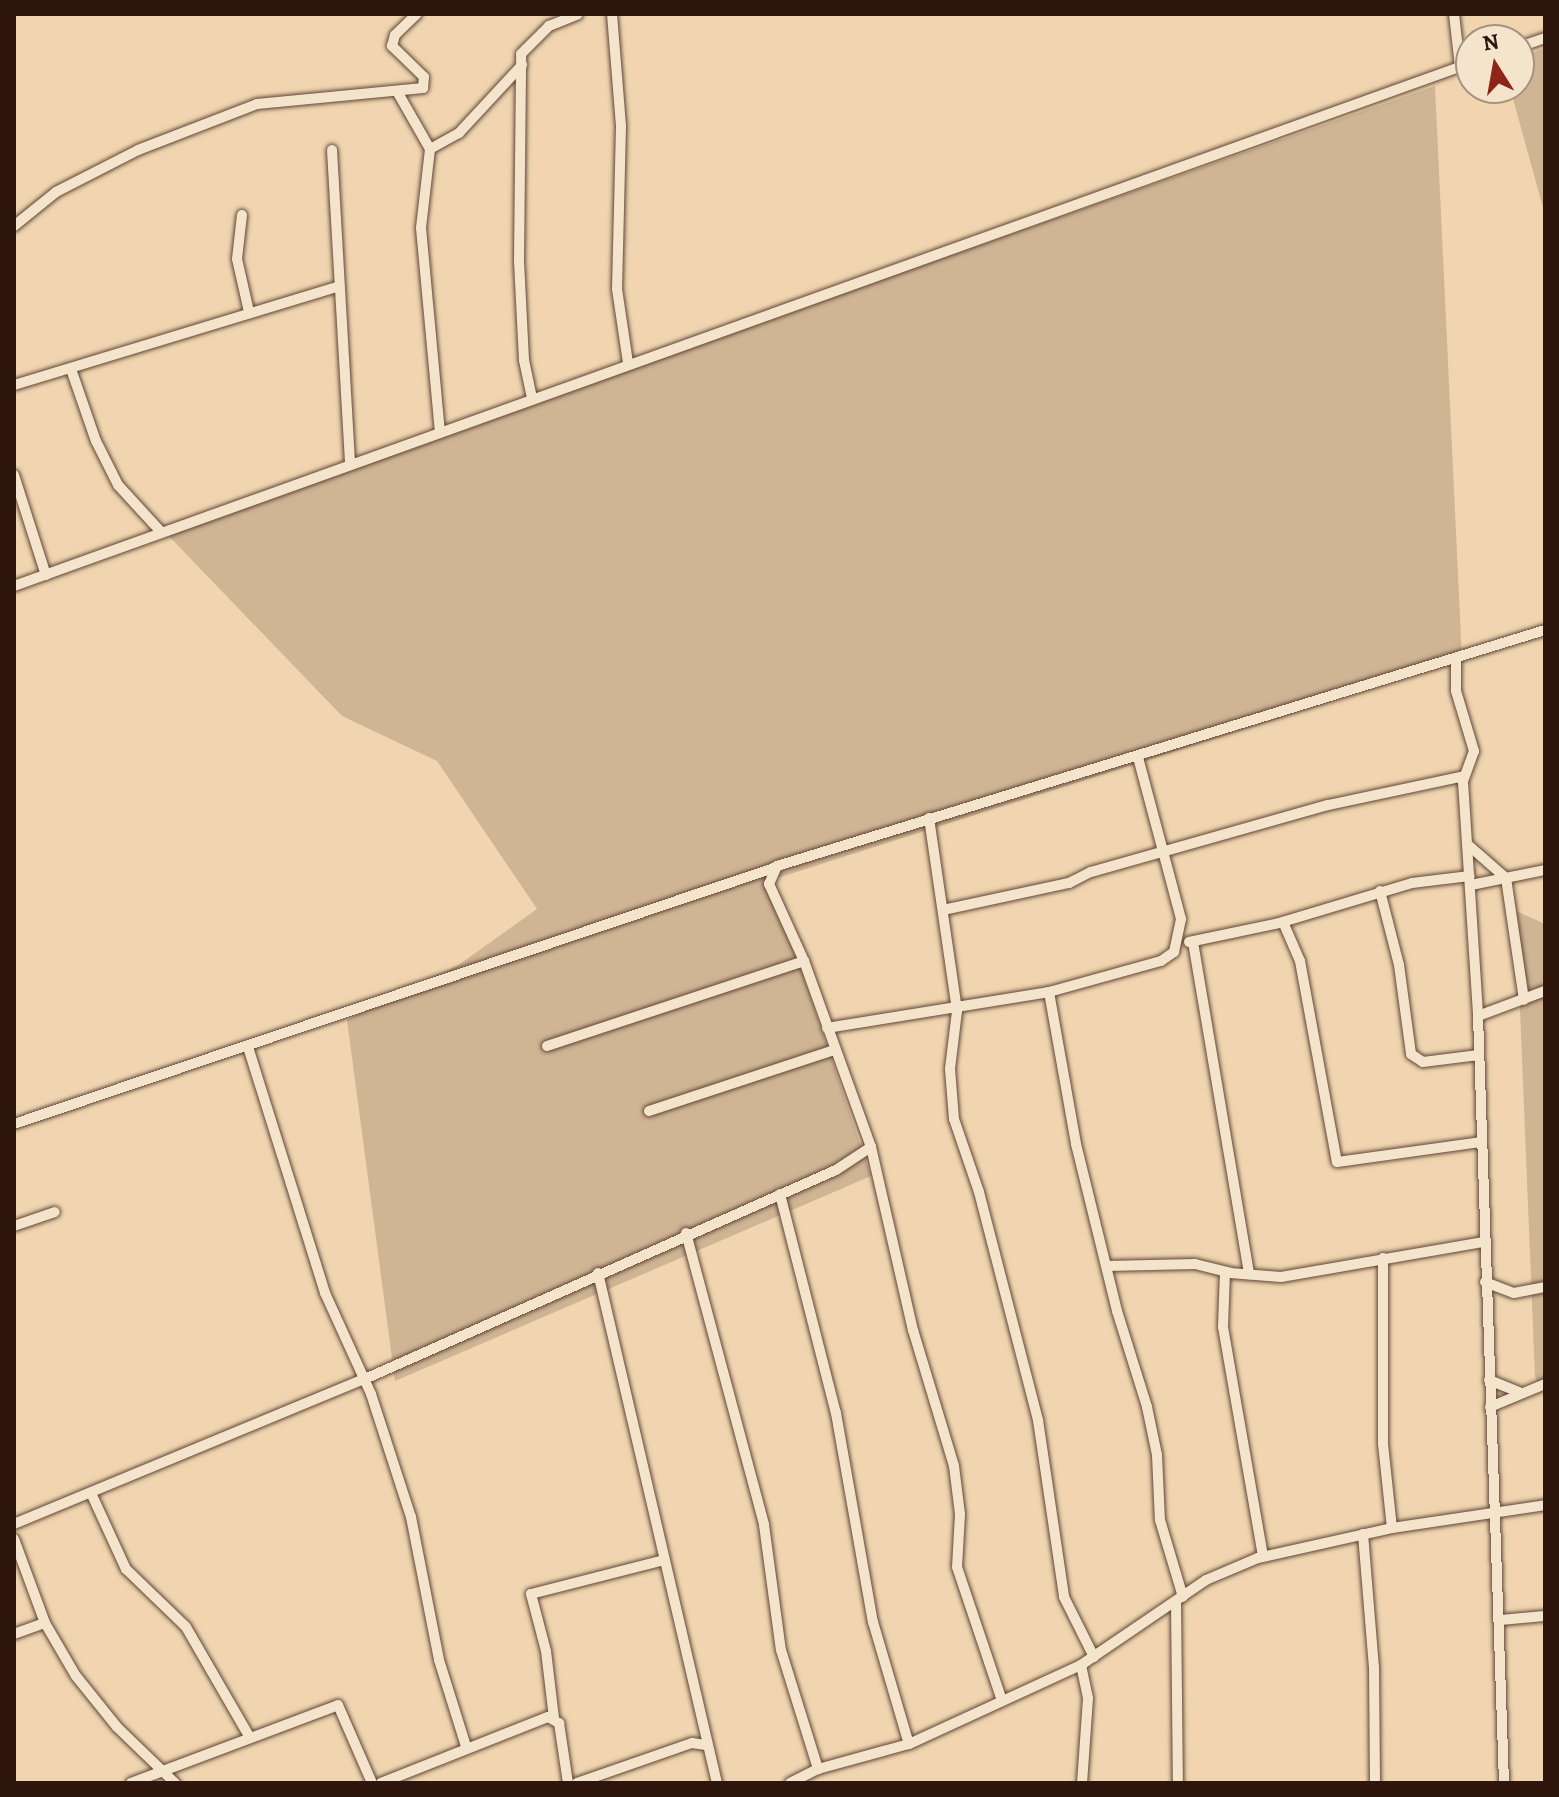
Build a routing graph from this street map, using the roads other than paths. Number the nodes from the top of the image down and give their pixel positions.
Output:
1 (417, 14) edge
2 (578, 14) edge
3 (612, 14) edge
4 (520, 61) junction
5 (1455, 69) edge
6 (398, 93) junction
7 (430, 149) junction
8 (332, 150) dead end
9 (242, 215) dead end
10 (14, 226) edge
11 (339, 286) junction
12 (249, 312) junction
13 (628, 363) junction
14 (71, 369) junction
15 (14, 385) edge
16 (532, 398) junction
17 (440, 431) junction
18 (350, 464) junction
19 (14, 475) edge
20 (161, 532) junction
21 (46, 575) junction
22 (14, 586) edge
23 (1545, 630) edge
24 (1456, 658) junction
25 (1138, 757) junction
26 (1464, 776) junction
27 (929, 818) junction
28 (1467, 844) junction
29 (1165, 854) junction
30 (774, 868) junction
31 (1545, 870) edge
32 (1506, 878) junction
33 (1470, 881) junction
34 (1380, 891) junction
35 (943, 910) junction
36 (1283, 922) junction
37 (1193, 942) junction
38 (1179, 944) junction
39 (804, 961) junction
40 (1545, 991) edge
41 (1049, 992) junction
42 (1524, 1000) junction
43 (957, 1011) junction
44 (1478, 1016) junction
45 (827, 1028) junction
46 (547, 1046) dead end
47 (248, 1047) junction
48 (834, 1050) junction
49 (1479, 1055) junction
50 (649, 1111) dead end
51 (14, 1124) edge
52 (1481, 1142) junction
53 (871, 1147) junction
54 (780, 1194) junction
55 (55, 1212) dead end
56 (14, 1226) edge
57 (686, 1233) junction
58 (1484, 1242) junction
59 (1383, 1258) junction
60 (1107, 1266) junction
61 (1225, 1272) junction
62 (598, 1273) junction
63 (1249, 1274) junction
64 (1485, 1282) junction
65 (1545, 1287) edge
66 (362, 1380) junction
67 (1489, 1380) junction
68 (1545, 1384) edge
69 (1519, 1392) junction
70 (1490, 1407) junction
71 (91, 1493) junction
72 (1545, 1505) edge
73 (1495, 1512) junction
74 (14, 1524) edge
75 (1392, 1528) junction
76 (1363, 1534) junction
77 (14, 1539) edge
78 (1263, 1557) junction
79 (664, 1560) junction
80 (1179, 1599) junction
81 (1545, 1616) edge
82 (1500, 1620) junction
83 (45, 1623) junction
84 (14, 1634) edge
85 (1094, 1657) junction
86 (1081, 1665) junction
87 (1002, 1701) junction
88 (554, 1718) junction
89 (249, 1736) junction
90 (909, 1744) junction
91 (706, 1745) junction
92 (466, 1746) junction
93 (162, 1767) junction
94 (818, 1769) junction
95 (806, 1779) edge
96 (131, 1783) edge
97 (175, 1783) edge
98 (372, 1783) edge
99 (381, 1783) edge
100 (568, 1783) edge
101 (577, 1783) edge
102 (717, 1783) edge
103 (790, 1783) edge
104 (1082, 1783) edge
105 (1178, 1783) edge
106 (1375, 1783) edge
107 (1504, 1783) edge

1 - 6 street
2 - 4 street
3 - 13 street
4 - 7 street
4 - 16 street
5 - 13 street
6 - 7 street
6 - 10 street
7 - 17 street
8 - 11 street
9 - 12 street
11 - 12 street
11 - 18 street
12 - 14 street
13 - 16 street
14 - 15 street
14 - 20 street
16 - 17 street
17 - 18 street
18 - 20 street
19 - 21 street
20 - 21 street
21 - 22 street
23 - 24 street
24 - 25 street
24 - 26 street
25 - 27 street
25 - 29 street
26 - 28 street
26 - 29 street
27 - 30 street
27 - 35 street
28 - 32 street
28 - 33 street
29 - 35 street
29 - 38 street
30 - 39 street
30 - 47 street
31 - 32 street
32 - 33 street
32 - 42 street
33 - 34 street
33 - 44 street
34 - 36 street
34 - 49 street
35 - 43 street
36 - 37 street
36 - 52 street
37 - 38 street
37 - 63 street
38 - 41 street
39 - 45 street
39 - 46 street
40 - 42 street
41 - 43 street
41 - 60 street
42 - 44 street
43 - 45 street
43 - 85 street
44 - 49 street
45 - 48 street
47 - 51 street
47 - 66 street
48 - 50 street
48 - 53 street
49 - 52 street
52 - 58 street
53 - 54 street
53 - 87 street
54 - 57 street
54 - 90 street
55 - 56 street
57 - 62 street
57 - 94 street
58 - 59 street
58 - 64 street
59 - 63 street
59 - 75 street
60 - 61 street
60 - 80 street
61 - 63 street
61 - 78 street
62 - 66 street
62 - 79 street
64 - 65 street
64 - 67 street
66 - 71 street
66 - 92 street
67 - 69 street
67 - 70 street
68 - 69 street
69 - 70 street
70 - 73 street
71 - 74 street
71 - 89 street
72 - 73 street
73 - 75 street
73 - 82 street
75 - 76 street
76 - 78 street
76 - 106 street
77 - 83 street
78 - 80 street
79 - 88 street
79 - 91 street
80 - 85 street
80 - 105 street
81 - 82 street
82 - 107 street
83 - 84 street
83 - 93 street
85 - 86 street
86 - 87 street
86 - 104 street
87 - 90 street
88 - 92 street
88 - 100 street
89 - 93 street
89 - 98 street
90 - 94 street
91 - 101 street
91 - 102 street
92 - 99 street
93 - 96 street
93 - 97 street
94 - 95 street
95 - 103 street

